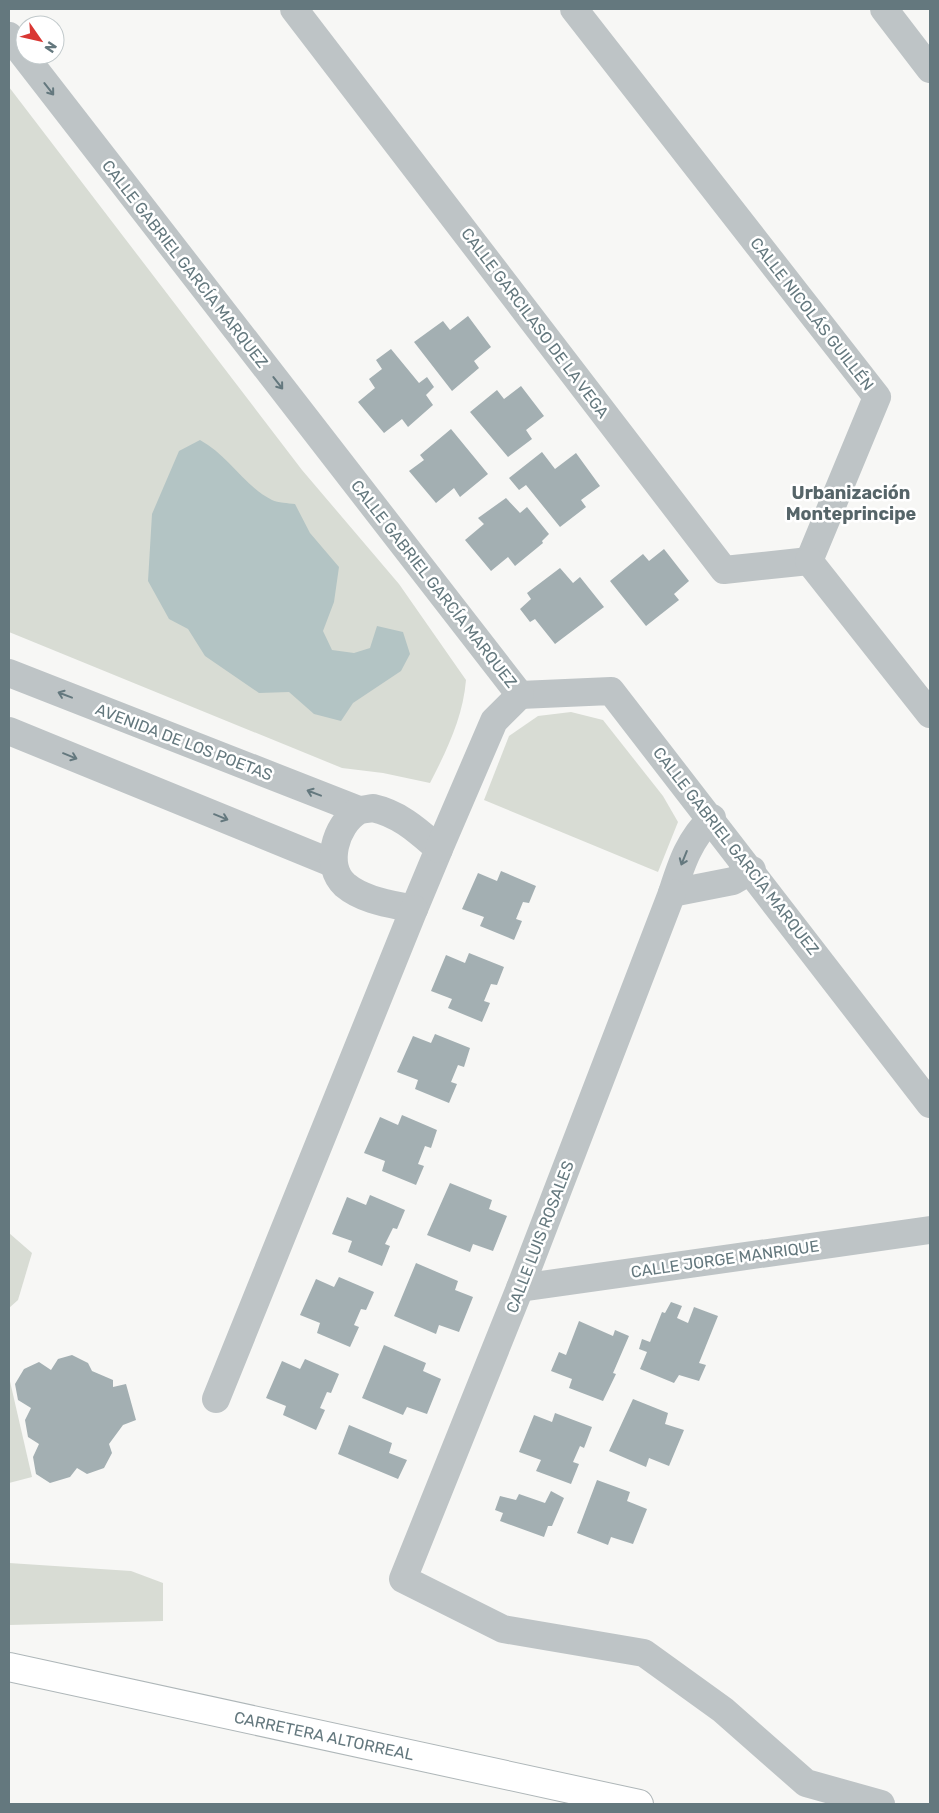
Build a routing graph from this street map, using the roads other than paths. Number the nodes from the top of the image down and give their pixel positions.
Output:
1 (294, 9) edge
2 (574, 9) edge
3 (884, 9) edge
4 (9, 36) edge
5 (930, 69) edge
6 (810, 561) junction
7 (9, 673) edge
8 (520, 695) junction
9 (930, 714) edge
10 (9, 731) edge
11 (359, 810) junction
12 (712, 818) junction
13 (439, 849) junction
14 (332, 863) junction
15 (752, 870) junction
16 (672, 893) junction
17 (414, 909) junction
18 (930, 1104) edge
19 (930, 1230) edge
20 (520, 1288) junction
21 (216, 1399) dead end
22 (9, 1667) edge
23 (639, 1804) edge
24 (881, 1804) edge

1 - 6 street, CALLE GARCILASO DE LA VEGA
2 - 6 street, CALLE NICOLÁS GUILLÉN
3 - 5 street
4 -> 8 street, CALLE GABRIEL GARCÍA MARQUEZ
6 - 9 street
11 -> 7 street, AVENIDA DE LOS POETAS
8 - 12 street, CALLE GABRIEL GARCÍA MARQUEZ
8 - 13 street
10 -> 14 street
11 - 13 street
11 - 14 street
12 - 15 street, CALLE GABRIEL GARCÍA MARQUEZ
12 -> 16 street, CALLE LUIS ROSALES
13 - 17 street
14 - 17 street
15 - 16 street
15 - 18 street, CALLE GABRIEL GARCÍA MARQUEZ
16 - 20 street, CALLE LUIS ROSALES
17 - 21 street
19 - 20 street, CALLE JORGE MANRIQUE
20 - 24 street, CALLE LUIS ROSALES
22 - 23 street, CARRETERA ALTORREAL

